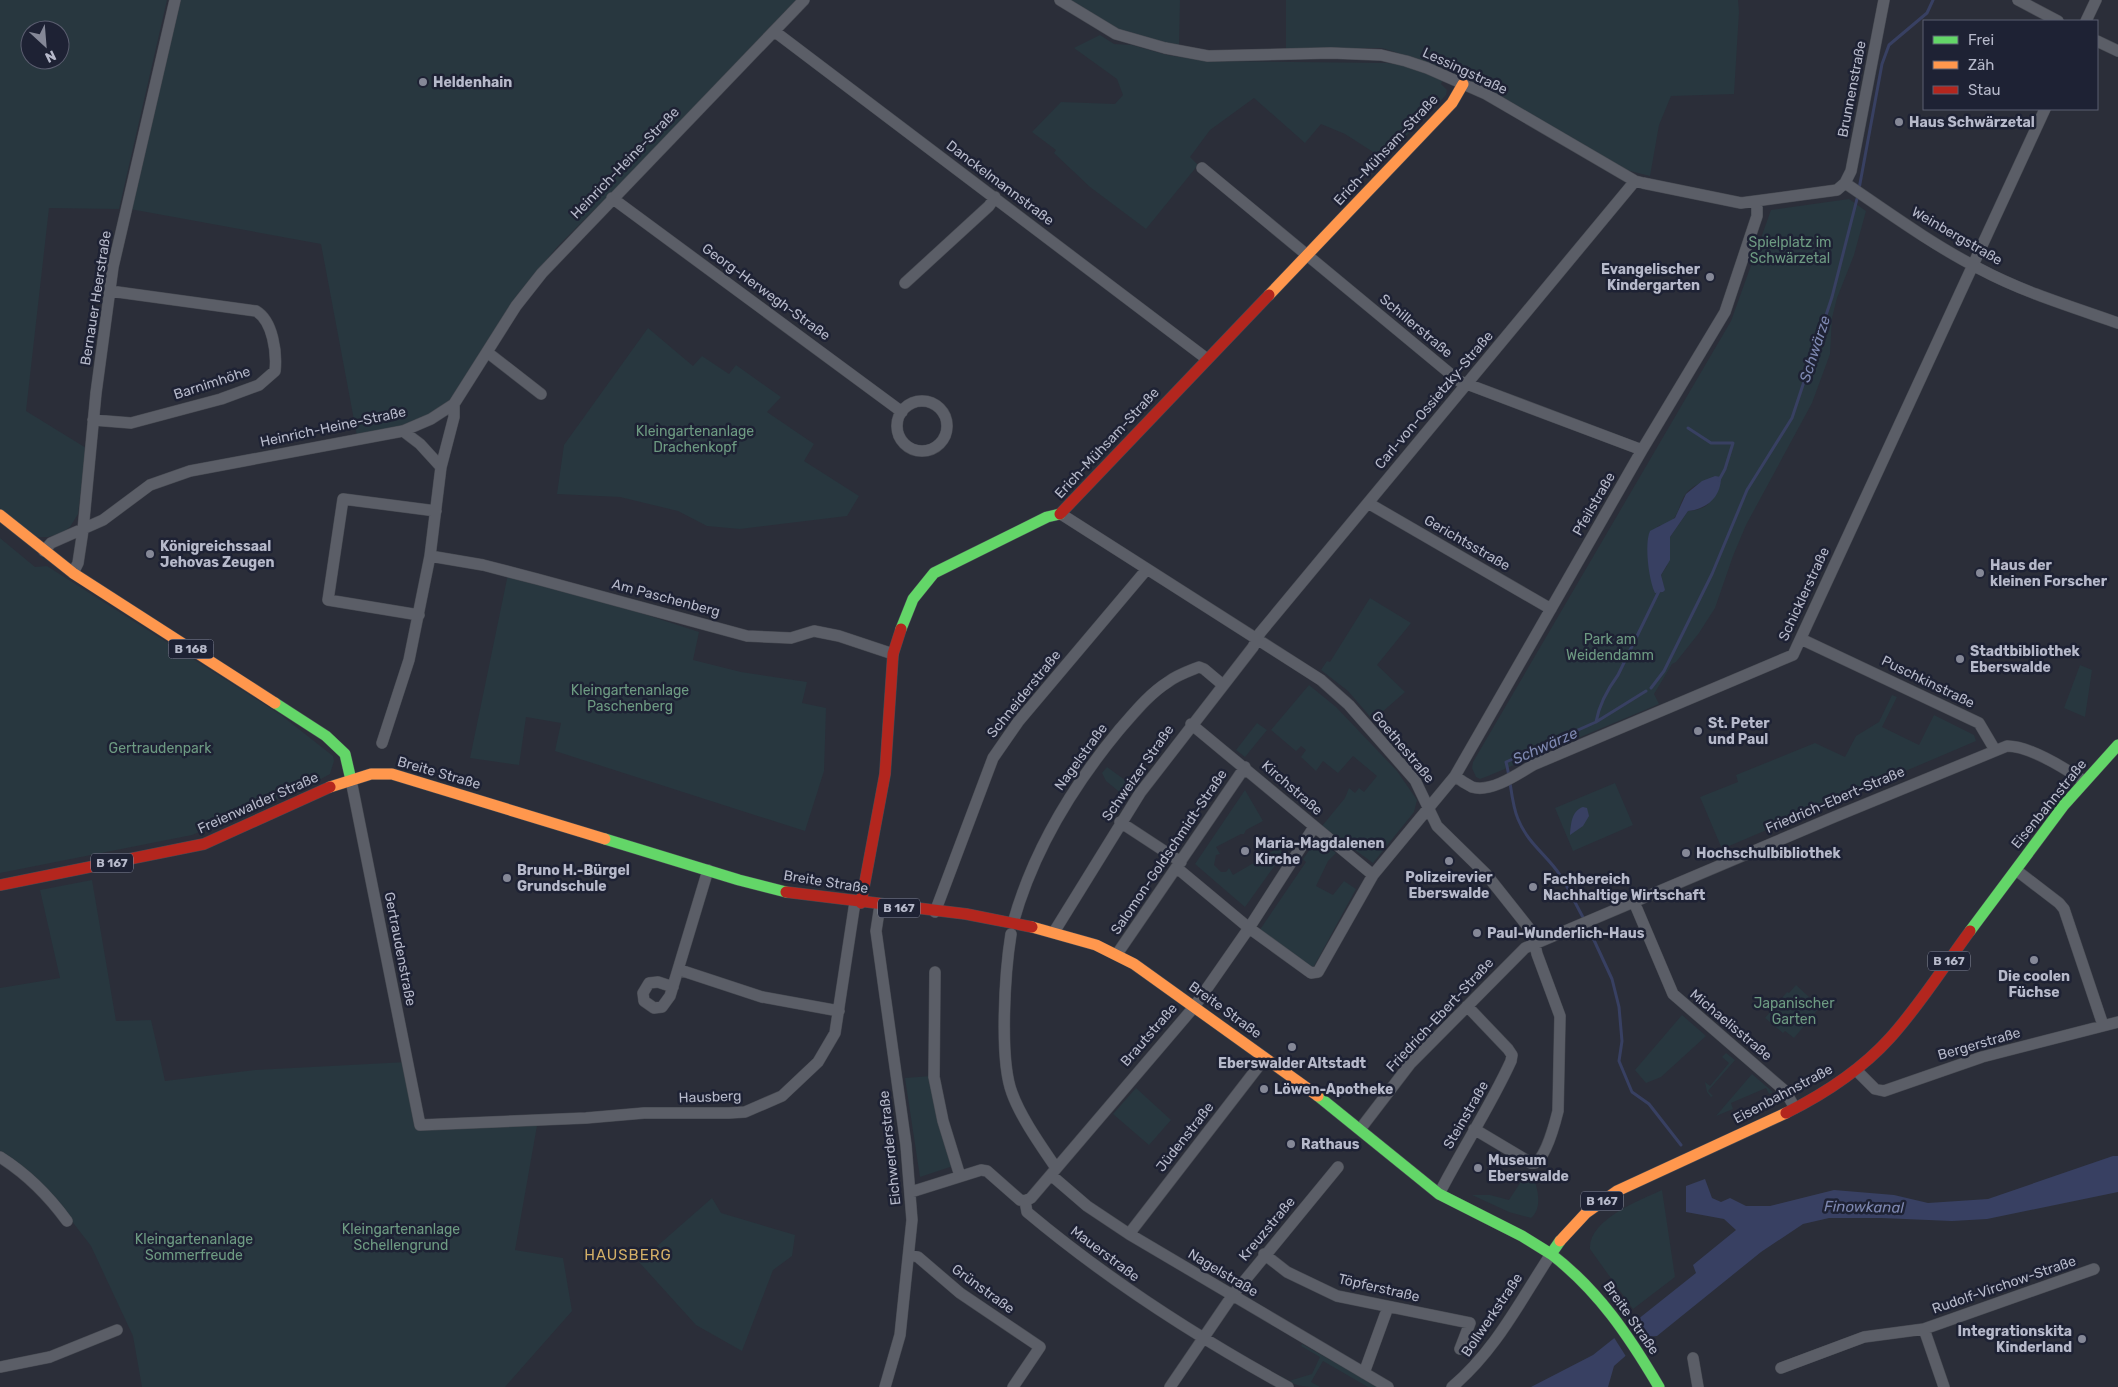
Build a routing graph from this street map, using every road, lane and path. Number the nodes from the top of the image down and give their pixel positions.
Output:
1 (175, 0) edge
2 (804, 0) edge
3 (1060, 0) edge
4 (1884, 0) edge
5 (2018, 0) edge
6 (2096, 0) edge
7 (2056, 20) edge
8 (2086, 20) edge
9 (774, 31) junction
10 (2098, 41) edge
11 (2118, 50) edge
12 (1463, 84) junction
13 (2045, 110) edge
14 (1202, 168) dead end
15 (1635, 181) junction
16 (1854, 189) junction
17 (994, 197) junction
18 (612, 198) junction
19 (1757, 202) junction
20 (1307, 256) junction
21 (1973, 265) junction
22 (906, 283) dead end
23 (110, 291) junction
24 (2118, 323) edge
25 (487, 352) junction
26 (1207, 359) junction
27 (1466, 385) junction
28 (540, 394) dead end
29 (454, 404) junction
30 (902, 412) junction
31 (93, 420) junction
32 (403, 431) junction
33 (1642, 450) junction
34 (441, 467) junction
35 (1368, 503) junction
36 (436, 511) junction
37 (0, 514) edge
38 (1061, 514) junction
39 (83, 530) junction
40 (44, 551) junction
41 (430, 556) junction
42 (1147, 568) junction
43 (73, 573) junction
44 (1551, 608) junction
45 (419, 615) junction
46 (1257, 639) junction
47 (1798, 644) junction
48 (893, 654) junction
49 (1223, 685) junction
50 (1191, 724) junction
51 (382, 743) dead end
52 (2118, 745) edge
53 (1995, 750) junction
54 (1245, 767) junction
55 (1454, 776) junction
56 (351, 780) junction
57 (2084, 780) junction
58 (1428, 808) junction
59 (1120, 822) junction
60 (1314, 827) junction
61 (1179, 864) junction
62 (708, 870) junction
63 (2016, 870) junction
64 (1373, 875) junction
65 (0, 885) edge
66 (858, 902) junction
67 (1634, 902) junction
68 (880, 905) junction
69 (934, 912) junction
70 (1012, 928) junction
71 (1249, 928) junction
72 (1054, 932) junction
73 (1535, 943) junction
74 (1117, 954) junction
75 (680, 970) junction
76 (935, 972) dead end
77 (673, 987) dead end
78 (1467, 1006) junction
79 (1194, 1007) junction
80 (839, 1011) junction
81 (2118, 1022) edge
82 (2103, 1025) junction
83 (1265, 1058) junction
84 (1856, 1070) junction
85 (1795, 1108) junction
86 (420, 1125) joint
87 (1474, 1129) junction
88 (1362, 1132) junction
89 (0, 1157) edge
90 (1338, 1167) dead end
91 (1054, 1172) junction
92 (960, 1176) junction
93 (911, 1192) junction
94 (1439, 1194) junction
95 (1025, 1201) junction
96 (67, 1221) dead end
97 (1129, 1234) junction
98 (1264, 1254) junction
99 (1551, 1254) junction
100 (910, 1255) junction
101 (2094, 1269) dead end
102 (1232, 1296) junction
103 (1388, 1307) junction
104 (1924, 1329) junction
105 (117, 1330) dead end
106 (1203, 1338) junction
107 (1460, 1349) dead end
108 (1693, 1358) dead end
109 (0, 1367) edge
110 (1781, 1368) dead end
111 (1364, 1373) junction
112 (885, 1387) edge
113 (1013, 1387) edge
114 (1170, 1387) edge
115 (1288, 1387) edge
116 (1388, 1387) edge
117 (1452, 1387) edge
118 (1659, 1387) edge
119 (1698, 1387) edge
120 (1944, 1387) edge

1 - 23 street, Bernauer Heerstraße
2 - 9 street
3 - 12 street, Lessingstraße
4 - 16 street, Brunnenstraße
5 - 7 street
6 - 8 street
9 - 17 street, Danckelmannstraße
9 - 18 street, Heinrich-Heine-Straße
10 - 11 street
12 - 15 street, Lessingstraße
12 - 20 main road, Erich-Mühsam-Straße
13 - 21 street, Schicklerstraße
14 - 20 street, Schillerstraße
15 - 19 street, Lessingstraße
15 - 27 street, Carl-von-Ossietzky-Straße
16 - 19 street, Lessingstraße
16 - 21 street, Weinbergstraße
17 - 22 street
17 - 26 street, Danckelmannstraße
18 - 25 street, Heinrich-Heine-Straße
18 - 30 street, Georg-Herwegh-Straße
19 - 33 street, Pfeilstraße
20 - 26 main road, Erich-Mühsam-Straße
20 - 27 street, Schillerstraße
21 - 24 street, Weinbergstraße
21 - 47 street, Schicklerstraße
23 - 31 street, Bernauer Heerstraße
23 - 31 street, Barnimhöhe
25 - 28 street
25 - 29 street, Heinrich-Heine-Straße
26 - 38 main road, Erich-Mühsam-Straße
27 - 33 street, Schillerstraße
27 - 35 street, Carl-von-Ossietzky-Straße
29 - 32 street, Heinrich-Heine-Straße
29 - 34 street
30 - 30 street
31 - 39 street, Bernauer Heerstraße
32 - 34 street
32 - 39 street, Heinrich-Heine-Straße
33 - 44 street, Pfeilstraße
34 - 36 street
35 - 44 street, Gerichtsstraße
35 - 46 street, Carl-von-Ossietzky-Straße
36 - 41 street
36 - 45 street
37 - 40 main road, B 168
38 - 42 street, Goethestraße
38 - 48 main road, Erich-Mühsam-Straße
39 - 40 street, Heinrich-Heine-Straße
39 - 43 street, Bernauer Heerstraße
40 - 43 main road, B 168
41 - 45 street
41 - 48 street, Am Paschenberg
42 - 46 street, Goethestraße
42 - 69 street, Schneiderstraße
43 - 56 main road, B 168
44 - 55 street, Pfeilstraße
45 - 51 street
46 - 49 street, Schweizer Straße
46 - 58 street, Goethestraße
47 - 53 street, Puschkinstraße
47 - 55 street, Schicklerstraße
48 - 66 main road, Erich-Mühsam-Straße
49 - 50 street, Schweizer Straße
49 - 70 street, Nagelstraße
50 - 54 street, Kirchstraße
50 - 59 street, Schweizer Straße
52 - 57 main road, Eisenbahnstraße / B 167
53 - 57 street
53 - 67 street, Friedrich-Ebert-Straße
54 - 60 street, Kirchstraße
54 - 61 street, Salomon-Goldschmidt-Straße
55 - 58 street, Pfeilstraße
56 - 62 main road, Breite Straße / B 167
56 - 65 main road, Freienwalder Straße / B 167
56 - 86 street, Gertraudenstraße
57 - 63 main road, Eisenbahnstraße / B 167
58 - 64 street, Pfeilstraße
58 - 73 street, Goethestraße
59 - 61 street
59 - 72 street, Schweizer Straße
60 - 64 street, Kirchstraße
60 - 71 street, Brautstraße
61 - 71 street
61 - 74 street, Salomon-Goldschmidt-Straße
62 - 66 main road, Breite Straße / B 167
62 - 75 street
63 - 82 street
63 - 84 main road, Eisenbahnstraße / B 167
64 - 71 street, Pfeilstraße
66 - 68 main road, Breite Straße / B 167
66 - 80 street, Hausberg
67 - 73 street, Friedrich-Ebert-Straße
67 - 85 street, Michaelisstraße
68 - 69 main road, Breite Straße / B 167
68 - 93 street, Eichwerderstraße
69 - 70 main road, Breite Straße / B 167
70 - 72 main road, Breite Straße / B 167
70 - 91 street, Nagelstraße
71 - 79 street, Brautstraße
72 - 74 main road, Breite Straße / B 167
73 - 78 street, Friedrich-Ebert-Straße
73 - 87 street, Goethestraße
74 - 79 main road, Breite Straße / B 167
75 - 77 street
75 - 80 street
76 - 92 street
78 - 87 street, Steinstraße
78 - 88 street, Friedrich-Ebert-Straße
79 - 83 main road, Breite Straße / B 167
79 - 91 street, Brautstraße
80 - 86 street, Hausberg
81 - 82 street, Bergerstraße
82 - 84 street, Bergerstraße
83 - 88 main road, Breite Straße / B 167
83 - 97 street, Jüdenstraße
84 - 85 main road, Eisenbahnstraße / B 167
85 - 99 main road, Eisenbahnstraße / B 167
87 - 94 street, Steinstraße
88 - 94 main road, Breite Straße / B 167
89 - 96 street
90 - 98 street, Kreuzstraße
91 - 95 street, Brautstraße
91 - 97 street, Nagelstraße
92 - 93 street, Mauerstraße
92 - 95 street, Mauerstraße
93 - 100 street, Eichwerderstraße
94 - 99 main road, Breite Straße / B 167
95 - 106 street, Mauerstraße
97 - 102 street, Nagelstraße
98 - 102 street, Kreuzstraße
98 - 103 street, Töpferstraße
99 - 117 street, Bollwerkstraße
99 - 118 main road, Breite Straße
100 - 112 street, Eichwerderstraße
100 - 113 street, Grünstraße
101 - 104 street, Rudolf-Virchow-Straße
102 - 106 street, Kreuzstraße
102 - 111 street, Nagelstraße
103 - 107 street, Töpferstraße
103 - 111 street
104 - 110 street, Rudolf-Virchow-Straße
104 - 120 street, Rudolf-Virchow-Straße
105 - 109 street
106 - 114 street, Kreuzstraße
106 - 115 street, Mauerstraße
108 - 119 street
111 - 116 street, Nagelstraße

